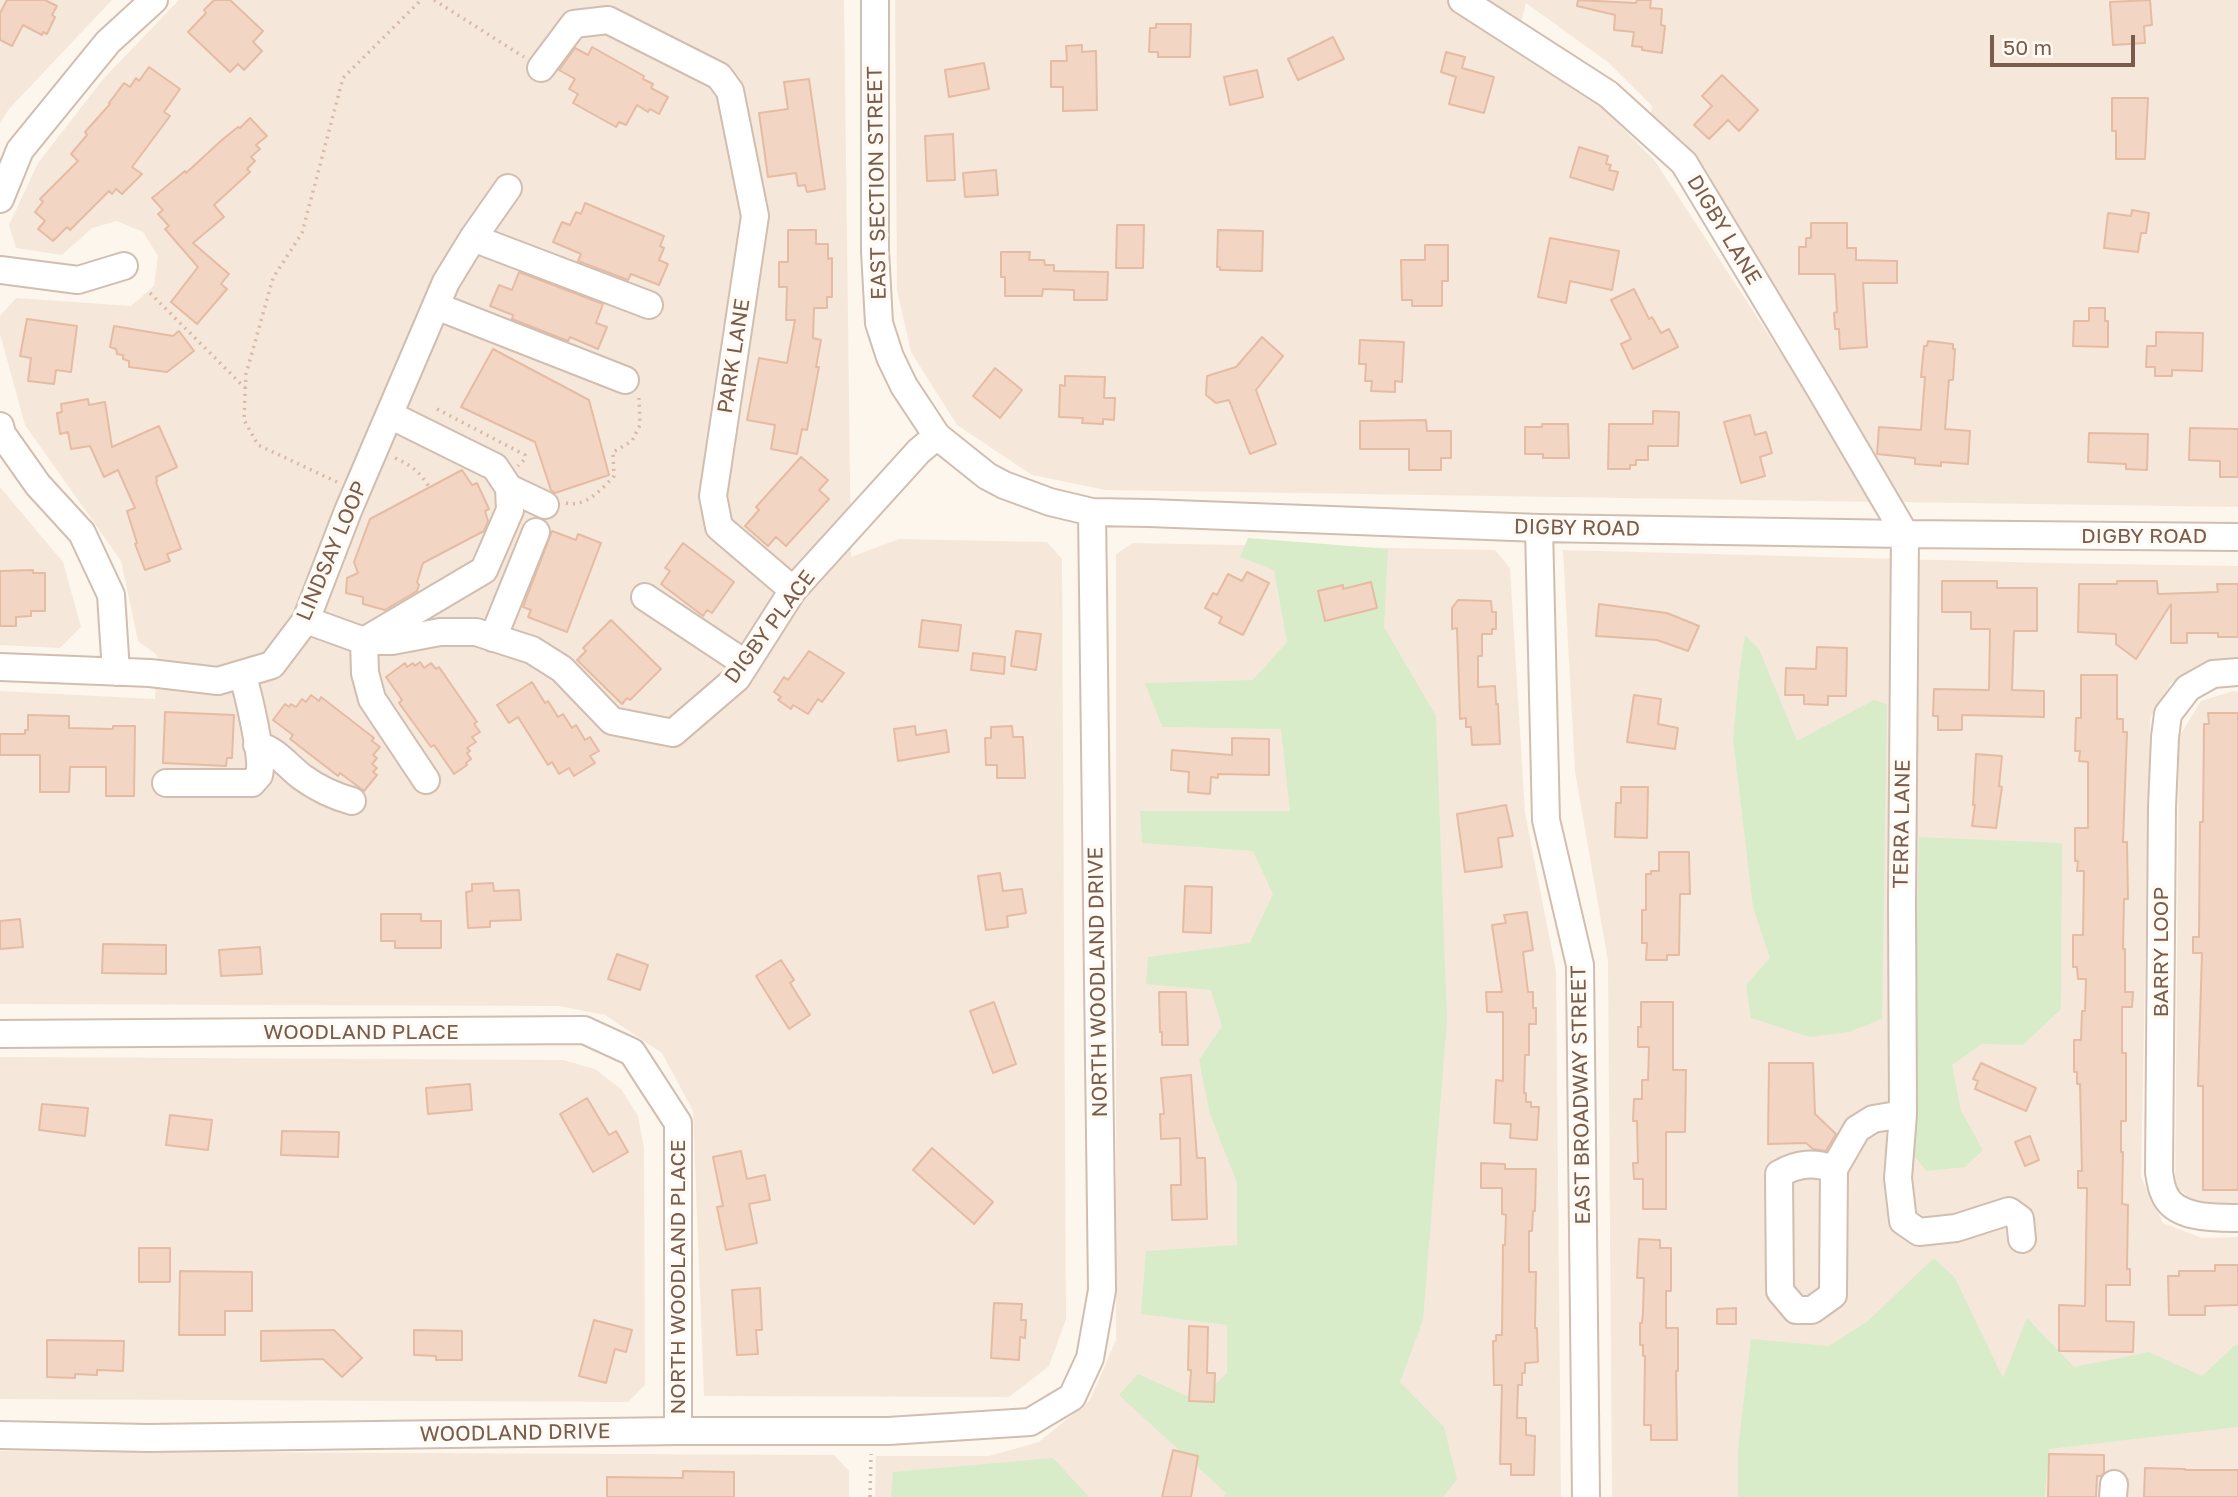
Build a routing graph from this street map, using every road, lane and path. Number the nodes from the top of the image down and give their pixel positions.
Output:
1 (153, 0) edge
2 (421, 0) edge
3 (434, 0) edge
4 (875, 0) edge
5 (1462, 0) edge
6 (541, 68) joint
7 (508, 188) dead end
8 (0, 199) edge
9 (473, 238) junction
10 (124, 266) dead end
11 (0, 270) edge
12 (150, 293) dead end
13 (649, 305) dead end
14 (436, 306) junction
15 (625, 380) joint
16 (245, 388) junction
17 (438, 409) dead end
18 (390, 415) junction
19 (0, 426) edge
20 (937, 436) junction
21 (393, 457) dead end
22 (512, 480) junction
23 (344, 484) dead end
24 (429, 487) dead end
25 (553, 503) joint
26 (1092, 512) junction
27 (1539, 528) junction
28 (536, 531) dead end
29 (1905, 534) junction
30 (2238, 537) edge
31 (793, 590) junction
32 (645, 597) dead end
33 (306, 620) junction
34 (493, 638) junction
35 (364, 641) junction
36 (746, 664) junction
37 (0, 667) edge
38 (116, 672) junction
39 (2238, 672) edge
40 (242, 674) junction
41 (257, 745) junction
42 (426, 780) dead end
43 (166, 783) dead end
44 (352, 801) dead end
45 (0, 1034) edge
46 (1903, 1114) junction
47 (678, 1123) joint
48 (1834, 1169) junction
49 (2238, 1218) edge
50 (2022, 1239) dead end
51 (1030, 1422) joint
52 (678, 1431) junction
53 (872, 1431) junction
54 (0, 1435) edge
55 (870, 1497) edge
56 (1586, 1497) edge

1 - 8 street
2 - 16 path
3 - 6 path
4 - 20 street, EAST SECTION STREET
5 - 29 street, DIGBY LANE
6 - 31 street, PARK LANE
7 - 9 street, LINDSAY LOOP
9 - 13 street
9 - 14 street, LINDSAY LOOP
10 - 11 street
12 - 16 path
14 - 15 street
14 - 18 street, LINDSAY LOOP
15 - 25 path
16 - 23 path
17 - 22 path
18 - 22 street
18 - 33 street, LINDSAY LOOP
19 - 38 street
20 - 26 street, DIGBY ROAD
20 - 31 street, DIGBY PLACE
21 - 24 path
22 - 25 street
22 - 35 street
26 - 27 street, DIGBY ROAD
26 - 51 street, NORTH WOODLAND DRIVE
27 - 29 street, DIGBY ROAD
27 - 56 street, EAST BROADWAY STREET
28 - 34 street
29 - 30 street, DIGBY ROAD
29 - 46 street, TERRA LANE
31 - 36 street, DIGBY PLACE
32 - 36 street
33 - 35 street, DIGBY PLACE
33 - 40 street, LINDSAY LOOP
34 - 35 street, DIGBY PLACE
34 - 36 street, DIGBY PLACE
35 - 42 street
37 - 38 street, LINDSAY LOOP
38 - 40 street, LINDSAY LOOP
39 - 49 street, BARRY LOOP
40 - 41 street
41 - 43 street
41 - 44 street
45 - 47 street, WOODLAND PLACE
46 - 48 street
46 - 50 street, TERRA LANE
47 - 52 street, NORTH WOODLAND PLACE
48 - 48 street
51 - 53 street, WOODLAND DRIVE
52 - 53 street, WOODLAND DRIVE
52 - 54 street, WOODLAND DRIVE
53 - 55 path

